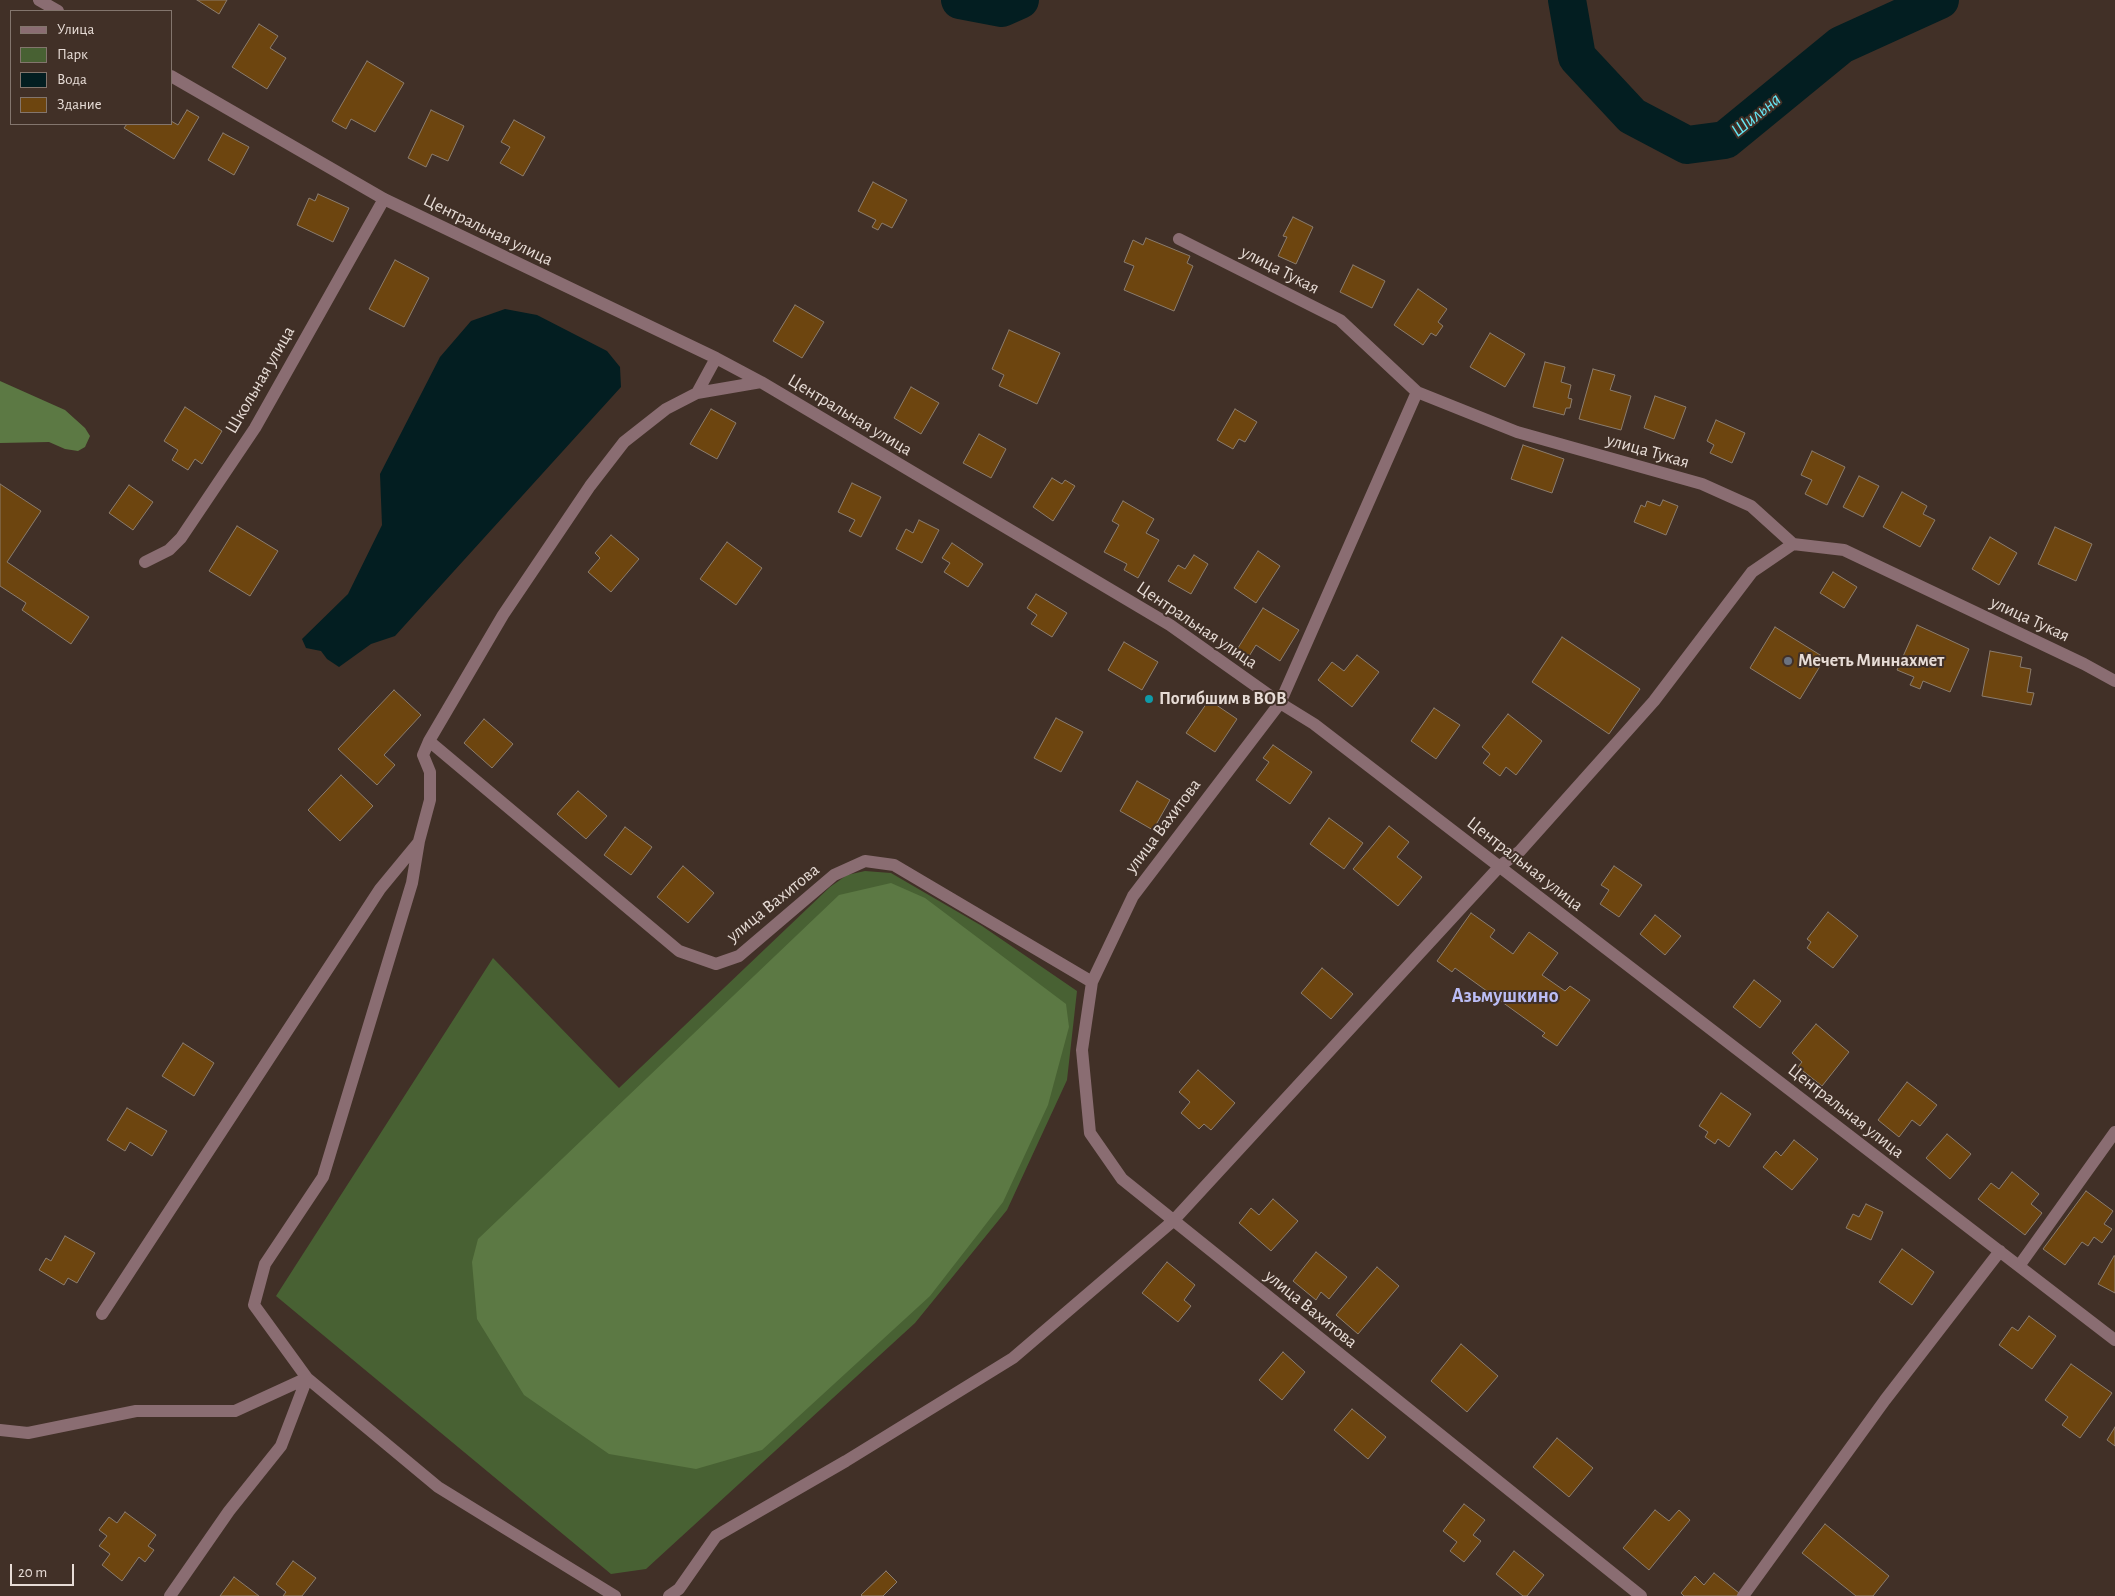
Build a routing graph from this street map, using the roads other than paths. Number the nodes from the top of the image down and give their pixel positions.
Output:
1 (39, 0) edge
2 (56, 10) edge
3 (172, 77) edge
4 (384, 199) junction
5 (1179, 239) dead end
6 (716, 358) junction
7 (761, 382) junction
8 (1417, 392) junction
9 (697, 393) junction
10 (1793, 544) junction
11 (145, 562) dead end
12 (2115, 682) edge
13 (1280, 703) junction
14 (429, 742) junction
15 (419, 842) junction
16 (1500, 866) junction
17 (1092, 982) junction
18 (2115, 1132) edge
19 (1173, 1221) junction
20 (2000, 1251) junction
21 (2019, 1266) junction
22 (102, 1314) dead end
23 (2115, 1340) edge
24 (308, 1378) junction
25 (0, 1430) edge
26 (170, 1596) edge
27 (615, 1596) edge
28 (670, 1596) edge
29 (1641, 1596) edge
30 (1743, 1596) edge

1 - 2 street
3 - 4 street, Центральная улица
4 - 6 street, Центральная улица
4 - 11 street, Школьная улица
5 - 8 street, улица Тукая
6 - 7 street, Центральная улица
6 - 9 street
7 - 9 street
7 - 13 street, Центральная улица
8 - 10 street, улица Тукая
8 - 13 street, улица Вахитова
9 - 14 street
10 - 12 street, улица Тукая
10 - 16 street
13 - 16 street, Центральная улица
13 - 17 street, улица Вахитова
14 - 15 street
14 - 17 street, улица Вахитова
15 - 22 street
15 - 24 street
16 - 19 street
16 - 20 street, Центральная улица
17 - 19 street, улица Вахитова
18 - 21 street
19 - 28 street
19 - 29 street, улица Вахитова
20 - 21 street, Центральная улица
20 - 30 street
21 - 23 street, Центральная улица
24 - 25 street
24 - 26 street
24 - 27 street

